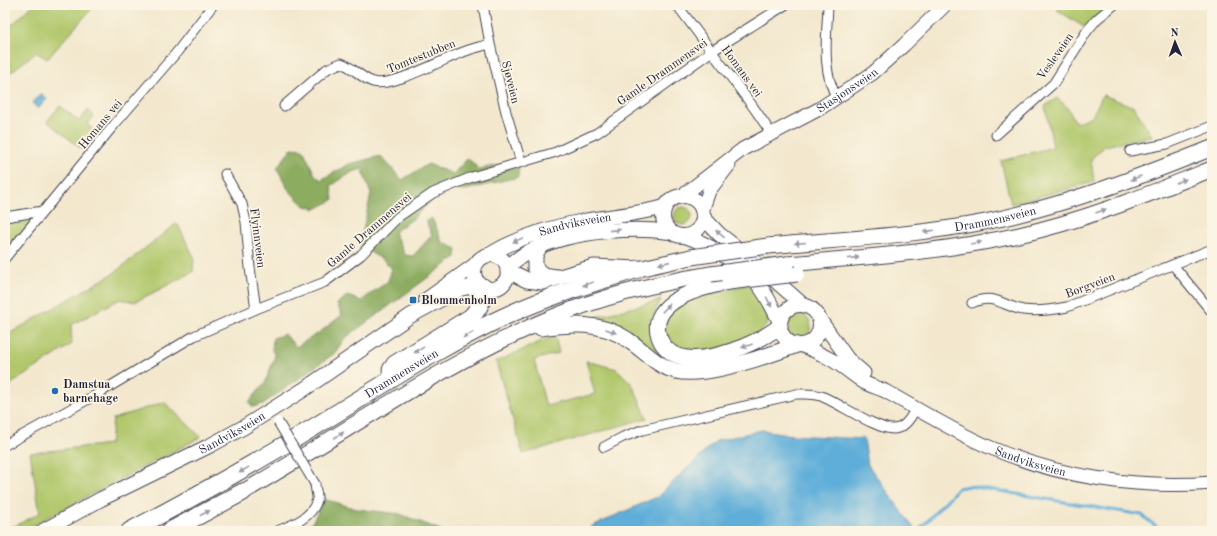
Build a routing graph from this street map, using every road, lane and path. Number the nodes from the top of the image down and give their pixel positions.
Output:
1 (213, 5) edge
2 (483, 5) edge
3 (677, 5) edge
4 (785, 5) edge
5 (828, 5) edge
6 (945, 5) edge
7 (1114, 5) edge
8 (490, 44) junction
9 (712, 51) junction
10 (837, 98) junction
11 (284, 106) dead end
12 (1212, 126) edge
13 (770, 133) junction
14 (996, 135) dead end
15 (1212, 148) edge
16 (1130, 151) dead end
17 (735, 155) junction
18 (522, 162) junction
19 (1212, 169) edge
20 (225, 174) dead end
21 (680, 197) junction
22 (665, 207) junction
23 (43, 211) junction
24 (702, 214) junction
25 (5, 218) edge
26 (670, 232) junction
27 (685, 236) junction
28 (540, 246) junction
29 (1212, 249) edge
30 (489, 255) junction
31 (5, 258) edge
32 (475, 265) junction
33 (1173, 265) junction
34 (508, 269) junction
35 (638, 269) junction
36 (792, 269) junction
37 (557, 277) junction
38 (481, 286) junction
39 (972, 303) dead end
40 (803, 305) junction
41 (256, 308) junction
42 (1212, 312) edge
43 (410, 316) junction
44 (819, 318) junction
45 (780, 324) junction
46 (518, 332) junction
47 (800, 346) junction
48 (377, 388) junction
49 (883, 390) junction
50 (916, 409) junction
51 (275, 416) junction
52 (5, 445) edge
53 (604, 447) dead end
54 (1212, 483) edge
55 (243, 492) joint
56 (43, 531) edge
57 (130, 531) edge
58 (170, 531) edge
59 (277, 531) edge

1 - 23 street, Homans vei
2 - 8 street, Sjøveien
3 - 9 street, Homans vei
4 - 9 street, Gamle Drammensvei
5 - 10 street
6 - 10 main road, Stasjonsveien
7 - 14 street, Vesleveien
8 - 11 street, Tomtestubben
8 - 18 street, Sjøveien
9 - 13 street, Homans vei
9 - 18 street, Gamle Drammensvei
10 - 13 main road, Stasjonsveien
12 - 16 street
13 - 17 main road, Stasjonsveien
15 -> 35 highway, Drammensveien, bridge
17 - 21 main road, Stasjonsveien
17 - 24 main road, Stasjonsveien
18 - 41 street, Gamle Drammensvei
36 -> 19 highway, Drammensveien
20 - 41 street, Flyinnveien
21 - 22 main road
21 - 24 main road
22 - 26 main road
22 -> 30 main road, Sandviksveien
23 - 25 street
23 - 31 street, Homans vei
24 - 27 main road
40 -> 24 main road
26 - 27 main road
28 -> 26 main road, Sandviksveien
27 -> 45 main road
28 - 34 main road, Sandviksveien
28 - 37 highway
29 - 33 street, Borgveien
30 - 32 main road
30 - 34 main road
32 - 38 main road
32 - 43 main road, Sandviksveien
33 - 39 street, Borgveien
33 - 42 street
34 - 37 highway
34 - 38 main road
35 - 37 highway
35 -> 48 highway, Drammensveien
45 -> 36 highway, bridge
36 - 46 highway, Drammensveien, bridge
38 - 43 main road, Sandviksveien
38 -> 48 highway
40 - 44 main road
40 - 45 main road
41 - 52 street, Gamle Drammensvei
43 - 51 main road, Sandviksveien
44 - 47 main road
44 - 49 main road, Sandviksveien
45 - 47 main road
46 -> 47 highway
55 -> 46 highway, Drammensveien
47 - 49 main road, Sandviksveien
48 -> 57 highway, Drammensveien
49 - 50 main road, Sandviksveien
50 - 53 street
50 - 54 main road, Sandviksveien
51 - 56 main road, Sandviksveien
51 - 59 street, bridge
58 -> 55 highway, Drammensveien

